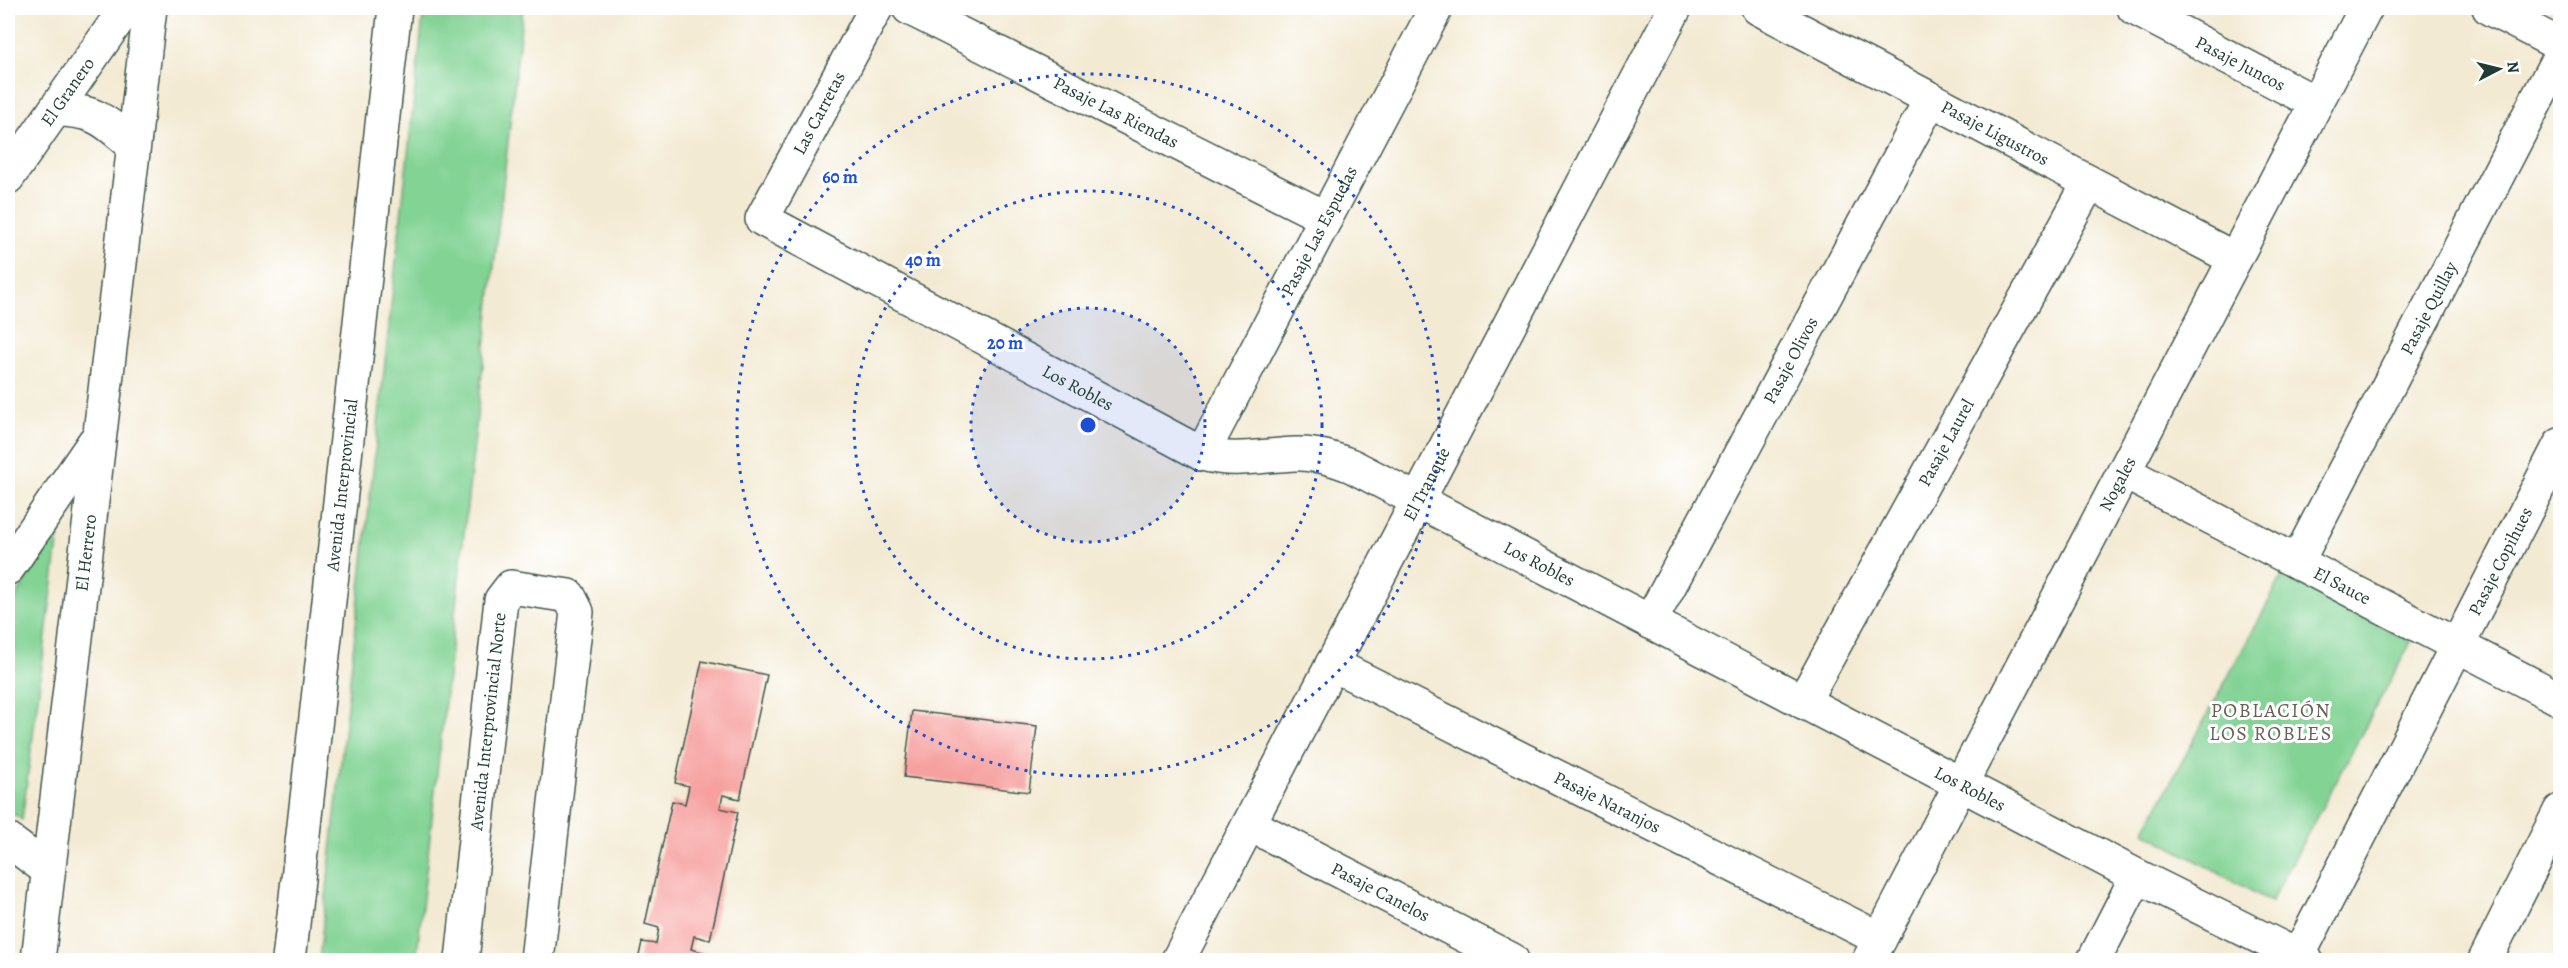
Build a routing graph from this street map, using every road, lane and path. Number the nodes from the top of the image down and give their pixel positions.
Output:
1 (126, 8) edge
2 (150, 8) edge
3 (395, 8) edge
4 (876, 8) edge
5 (909, 8) edge
6 (1436, 8) edge
7 (1674, 8) edge
8 (1758, 8) edge
9 (2134, 8) edge
10 (2366, 8) edge
11 (2489, 8) edge
12 (2560, 45) edge
13 (2560, 55) edge
14 (1931, 99) junction
15 (2316, 103) junction
16 (55, 110) junction
17 (133, 145) junction
18 (8, 177) edge
19 (2089, 183) junction
20 (1326, 218) junction
21 (762, 219) joint
22 (2235, 259) junction
23 (99, 436) junction
24 (2560, 445) edge
25 (1202, 454) junction
26 (2124, 472) junction
27 (1417, 501) junction
28 (2297, 562) junction
29 (8, 568) edge
30 (1650, 622) junction
31 (2457, 645) junction
32 (1332, 664) junction
33 (2560, 699) edge
34 (1803, 702) junction
35 (1961, 784) junction
36 (2560, 811) edge
37 (1249, 824) junction
38 (8, 840) edge
39 (48, 870) junction
40 (2137, 876) junction
41 (1875, 950) edge
42 (2300, 959) edge
43 (38, 960) edge
44 (289, 960) edge
45 (462, 960) edge
46 (537, 960) edge
47 (1178, 960) edge
48 (1512, 960) edge
49 (2094, 960) edge
50 (2485, 960) edge

1 - 16 street, El Granero
2 - 17 street, El Herrero
3 - 44 street, Avenida Interprovincial
4 - 21 street, Las Carretas
5 - 20 street, Pasaje Las Riendas
6 - 20 street, Pasaje Las Espuelas
7 - 27 street, El Tranque
8 - 14 street, Pasaje Ligustros
9 - 15 street, Pasaje Juncos
10 - 15 street, Nogales
11 - 12 street
13 - 28 street, Pasaje Quillay
14 - 19 street, Pasaje Ligustros
14 - 30 street, Pasaje Olivos
15 - 22 street, Nogales
16 - 17 street
16 - 18 street, El Granero
17 - 23 street, El Herrero
19 - 22 street, Pasaje Ligustros
19 - 34 street, Pasaje Laurel
20 - 25 street, Pasaje Las Espuelas
21 - 25 street, Los Robles
22 - 26 street, Nogales
23 - 29 street
23 - 39 street, El Herrero
24 - 31 street, Pasaje Copihues
25 - 27 street, Los Robles
26 - 28 street, El Sauce
26 - 35 street, Nogales
27 - 30 street, Los Robles
27 - 32 street, El Tranque
28 - 31 street, El Sauce
30 - 34 street, Los Robles
31 - 33 street, El Sauce
31 - 42 street, Pasaje Copihues
32 - 37 street, El Tranque
32 - 41 street, Pasaje Naranjos
34 - 35 street, Los Robles
35 - 40 street, Los Robles
35 - 41 street, Nogales
36 - 50 street
37 - 47 street, El Tranque
37 - 48 street, Pasaje Canelos
38 - 39 street
39 - 43 street, El Herrero
40 - 42 street, Los Robles
40 - 49 street
45 - 46 street, Avenida Interprovincial Norte

